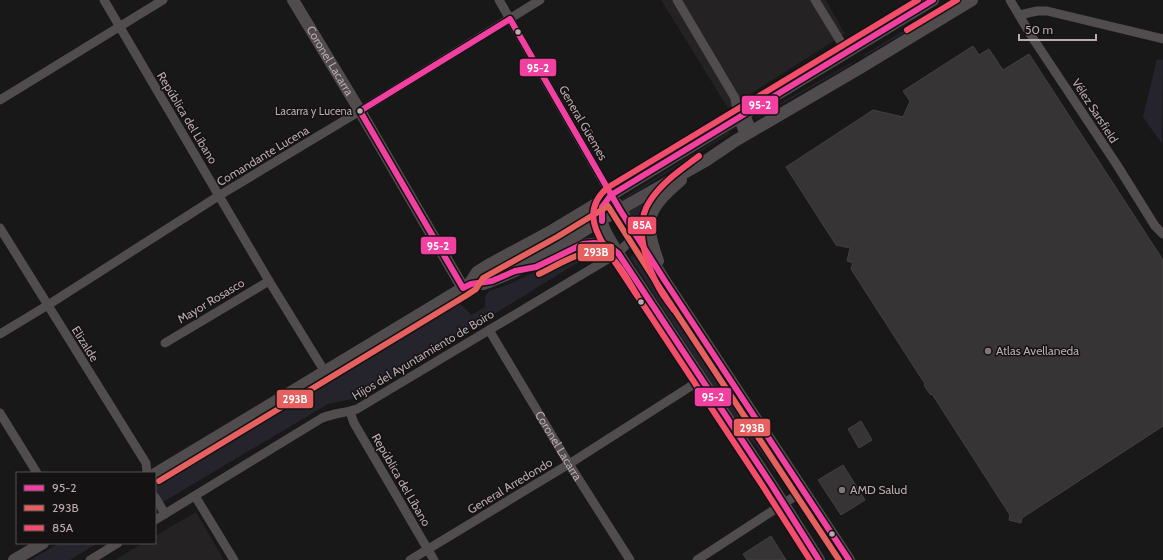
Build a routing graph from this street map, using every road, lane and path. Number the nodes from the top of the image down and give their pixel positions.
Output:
1 (104, 0) edge
2 (162, 0) edge
3 (293, 0) edge
4 (498, 0) edge
5 (540, 0) edge
6 (677, 0) edge
7 (815, 0) edge
8 (932, 0) edge
9 (972, 0) edge
10 (1010, 0) edge
11 (1019, 15) junction
12 (510, 18) junction
13 (119, 26) junction
14 (1163, 39) edge
15 (846, 52) junction
16 (0, 100) edge
17 (360, 111) junction
18 (742, 115) junction
19 (749, 134) junction
20 (707, 160) junction
21 (611, 195) junction
22 (220, 196) junction
23 (620, 210) junction
24 (601, 220) junction
25 (0, 228) edge
26 (1163, 234) edge
27 (636, 235) junction
28 (618, 253) junction
29 (515, 271) junction
30 (269, 281) junction
31 (664, 281) junction
32 (467, 285) junction
33 (48, 305) junction
34 (489, 330) junction
35 (0, 334) edge
36 (165, 343) dead end
37 (325, 372) junction
38 (702, 379) junction
39 (350, 412) junction
40 (0, 413) edge
41 (569, 464) junction
42 (36, 472) edge
43 (147, 472) edge
44 (156, 473) edge
45 (803, 491) junction
46 (195, 496) junction
47 (156, 499) edge
48 (784, 503) junction
49 (165, 514) junction
50 (156, 519) edge
51 (41, 544) edge
52 (116, 544) edge
53 (428, 550) junction
54 (14, 560) edge
55 (90, 560) edge
56 (234, 560) edge
57 (410, 560) edge
58 (434, 560) edge
59 (630, 560) edge
60 (697, 560) edge
61 (819, 560) edge
62 (849, 560) edge

1 - 13 street, República del Líbano
2 - 13 street
3 - 17 main road, Coronel Lacarra
4 - 12 street, General Güemes
5 - 12 street, Comandante Lucena
6 - 18 street
7 - 15 street
8 - 15 main road
9 - 19 main road
10 - 11 street, Vélez Sarsfield
11 - 14 street
11 - 26 street, Vélez Sarsfield
12 - 17 street, Comandante Lucena
12 - 21 street, General Güemes
13 - 16 street
13 - 22 street, República del Líbano
15 - 18 main road
17 - 22 street, Comandante Lucena
17 - 32 main road, Coronel Lacarra
18 - 19 street
18 - 21 main road
19 - 20 main road
20 - 23 main road
20 - 31 main road
21 - 23 main road
21 - 24 main road
21 - 32 main road
22 - 30 street, República del Líbano
22 - 33 street, Comandante Lucena
23 - 24 main road
23 - 27 main road
24 - 28 main road
24 - 29 main road
25 - 33 street, Elizalde
27 - 28 street, Hijos del Ayuntamiento de Boiro
27 - 31 main road
28 - 29 main road
28 - 34 street, Hijos del Ayuntamiento de Boiro
28 - 38 main road
29 - 32 main road
30 - 36 street, Mayor Rosasco
30 - 37 street, República del Líbano
31 - 45 main road
32 - 37 main road
33 - 35 street, Comandante Lucena
33 - 43 street, Elizalde
34 - 39 street, Hijos del Ayuntamiento de Boiro
34 - 41 street, Coronel Lacarra
37 - 44 main road
38 - 41 street, General Arredondo
38 - 48 main road
39 - 46 street, Hijos del Ayuntamiento de Boiro
39 - 53 street, República del Líbano
40 - 42 street
41 - 53 street, General Arredondo
41 - 59 street, Coronel Lacarra
45 - 48 street
45 - 62 main road
46 - 49 street, Hijos del Ayuntamiento de Boiro
46 - 56 street
47 - 49 street
48 - 60 street
48 - 61 main road
49 - 50 street, Hijos del Ayuntamiento de Boiro
51 - 54 main road
52 - 55 street
53 - 57 street, General Arredondo
53 - 58 street, República del Líbano

